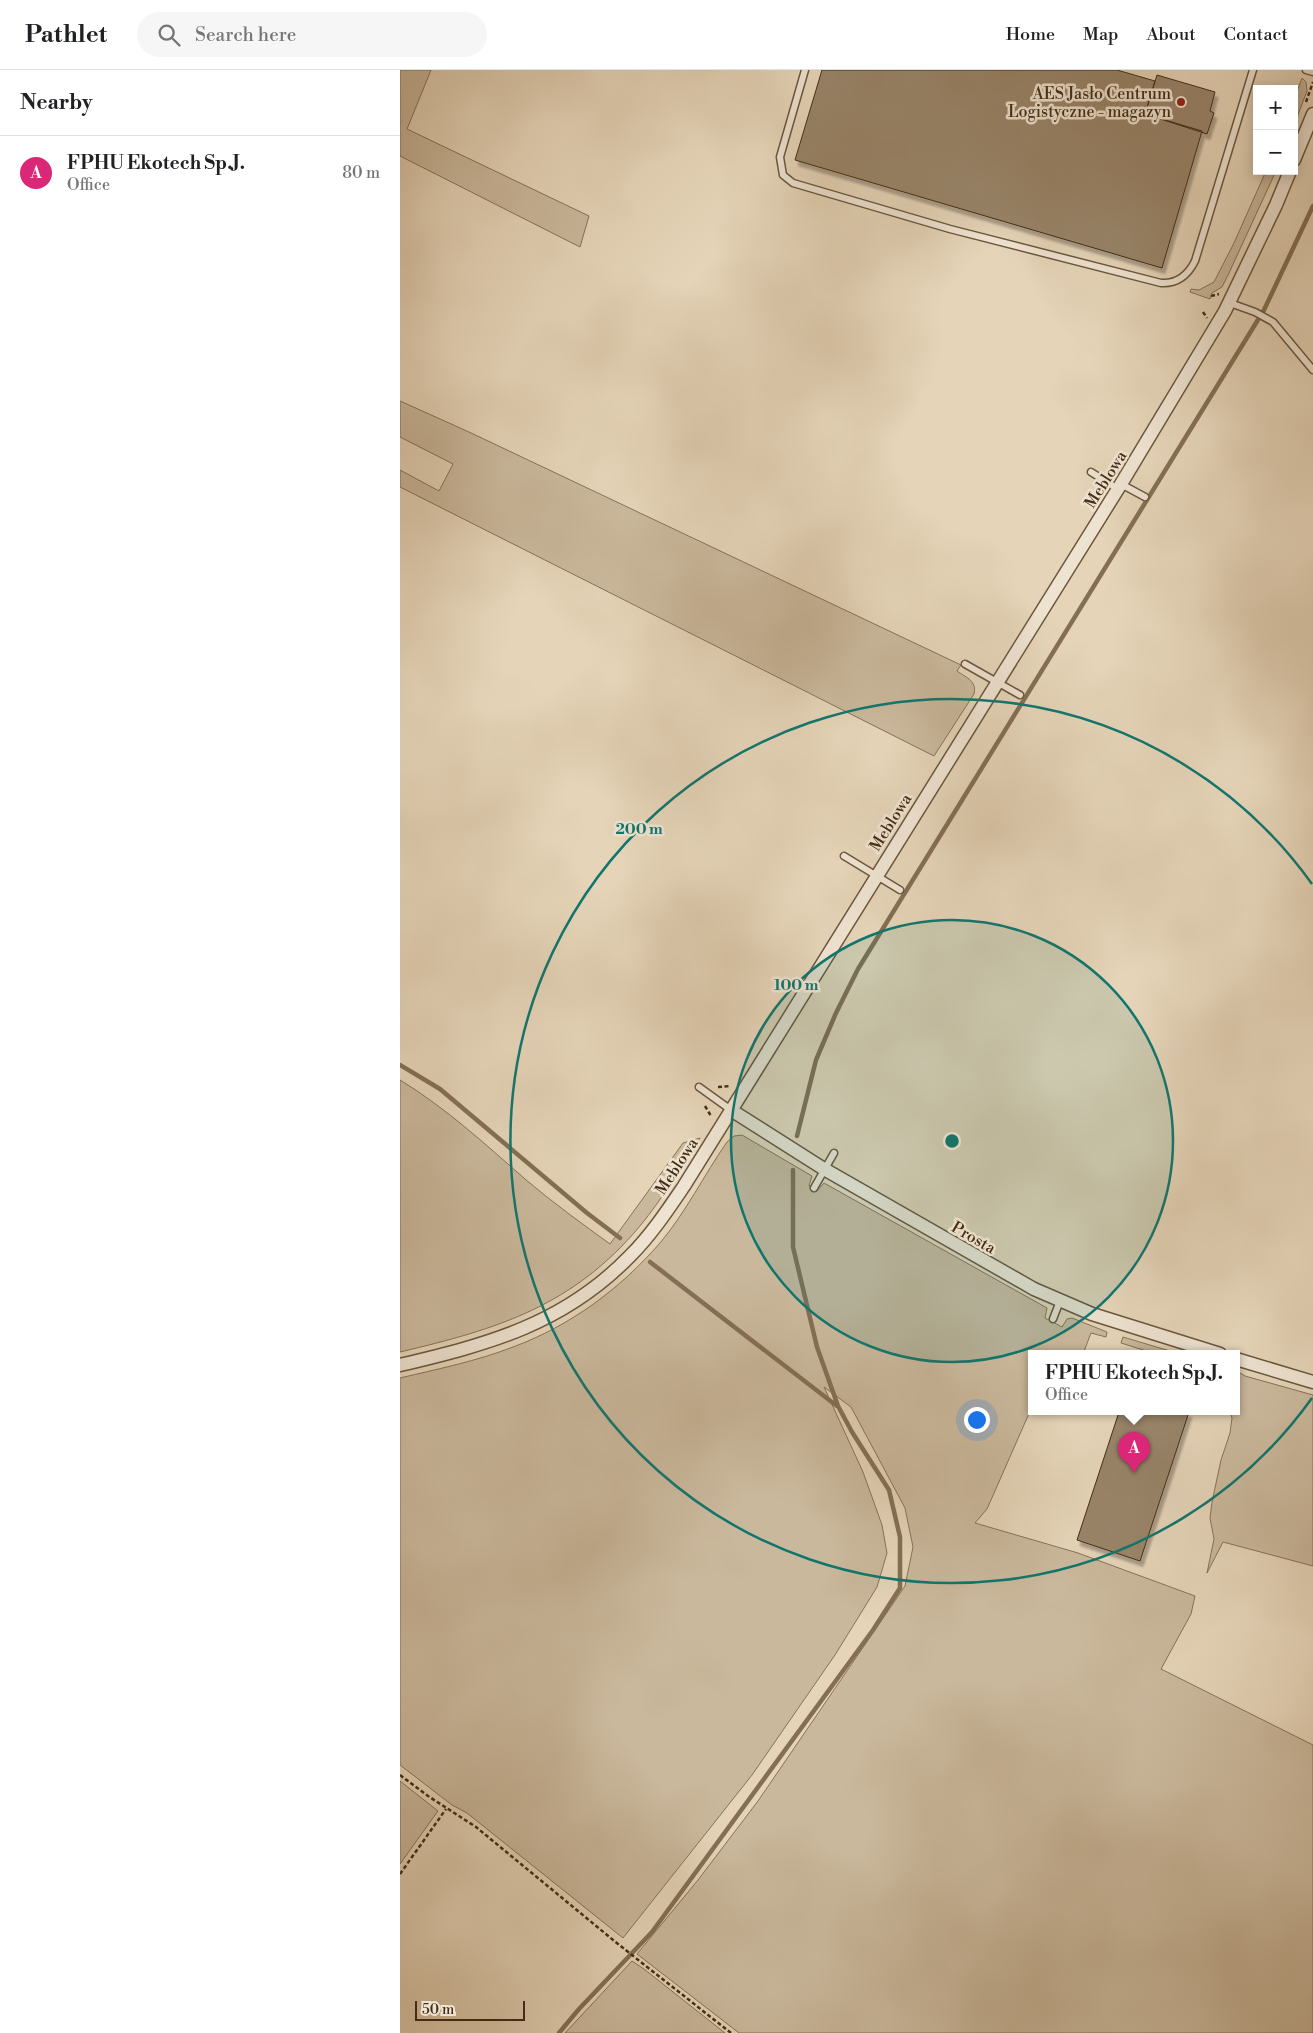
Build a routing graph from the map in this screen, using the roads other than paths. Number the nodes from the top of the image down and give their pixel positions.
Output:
1 (805, 70) edge
2 (1253, 70) edge
3 (1306, 70) edge
4 (1313, 72) edge
5 (1313, 114) edge
6 (1298, 150) edge
7 (1288, 175) edge
8 (1230, 303) junction
9 (1313, 370) edge
10 (1091, 472) dead end
11 (1120, 486) junction
12 (1145, 497) dead end
13 (965, 664) dead end
14 (997, 682) junction
15 (1020, 695) dead end
16 (844, 856) dead end
17 (876, 876) junction
18 (900, 890) dead end
19 (699, 1087) dead end
20 (731, 1110) junction
21 (834, 1152) dead end
22 (824, 1169) junction
23 (814, 1188) dead end
24 (1060, 1302) junction
25 (1053, 1319) dead end
26 (1207, 1350) edge
27 (1240, 1360) edge
28 (400, 1365) edge
29 (1313, 1382) edge

1 - 2 lane
3 - 4 lane
5 - 6 street
7 - 8 street, Meblowa
8 - 9 lane
8 - 11 street, Meblowa
10 - 11 lane
11 - 12 lane
11 - 14 street, Meblowa
13 - 14 lane
14 - 15 lane
14 - 17 street, Meblowa
16 - 17 lane
17 - 18 lane
17 - 20 street, Meblowa
19 - 20 lane
20 - 22 street, Prosta
20 - 28 street, Meblowa
21 - 22 lane
22 - 23 lane
22 - 24 street, Prosta
24 - 25 lane
24 - 26 street, Prosta
27 - 29 street

